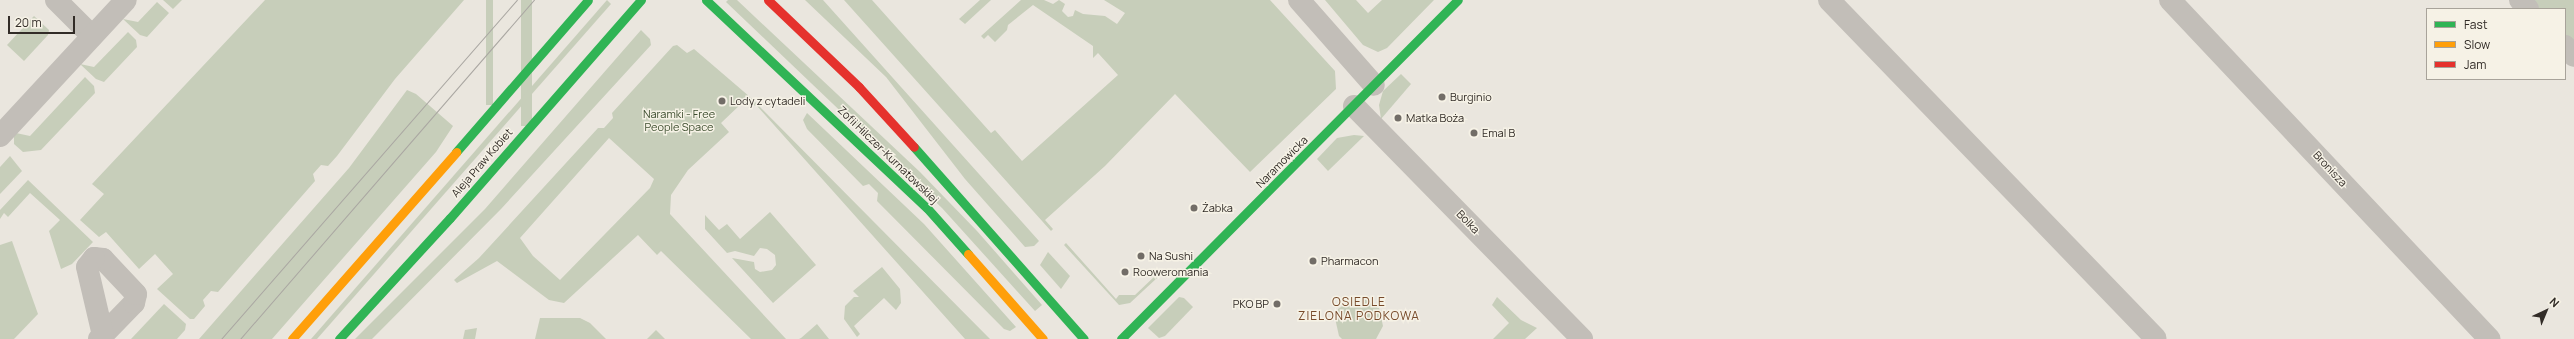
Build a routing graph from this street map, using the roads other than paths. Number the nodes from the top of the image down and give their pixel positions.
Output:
1 (56, 0) edge
2 (126, 0) edge
3 (588, 0) edge
4 (641, 0) edge
5 (706, 0) edge
6 (768, 0) edge
7 (1299, 0) edge
8 (1458, 0) edge
9 (1829, 0) edge
10 (2170, 0) edge
11 (2520, 0) edge
12 (2527, 8) edge
13 (92, 36) junction
14 (2566, 47) edge
15 (2574, 56) edge
16 (1374, 85) junction
17 (1354, 106) junction
18 (0, 136) edge
19 (2155, 338) dead end
20 (292, 339) edge
21 (339, 339) edge
22 (1043, 339) edge
23 (1084, 339) edge
24 (1121, 339) edge
25 (1582, 339) edge
26 (2490, 339) edge

1 - 13 street
2 - 13 street
3 - 20 street
4 - 21 street, Aleja Praw Kobiet
5 - 22 street, Zofii Hilczer-Kurnatowskiej
6 - 23 street, Zofii Hilczer-Kurnatowskiej
7 - 16 street
8 - 16 street, Naramowicka
9 - 19 street
10 - 26 street, Bronisza
11 - 12 street
13 - 18 street
14 - 15 street
16 - 17 street, Naramowicka
17 - 24 street, Naramowicka
17 - 25 street, Bolka

